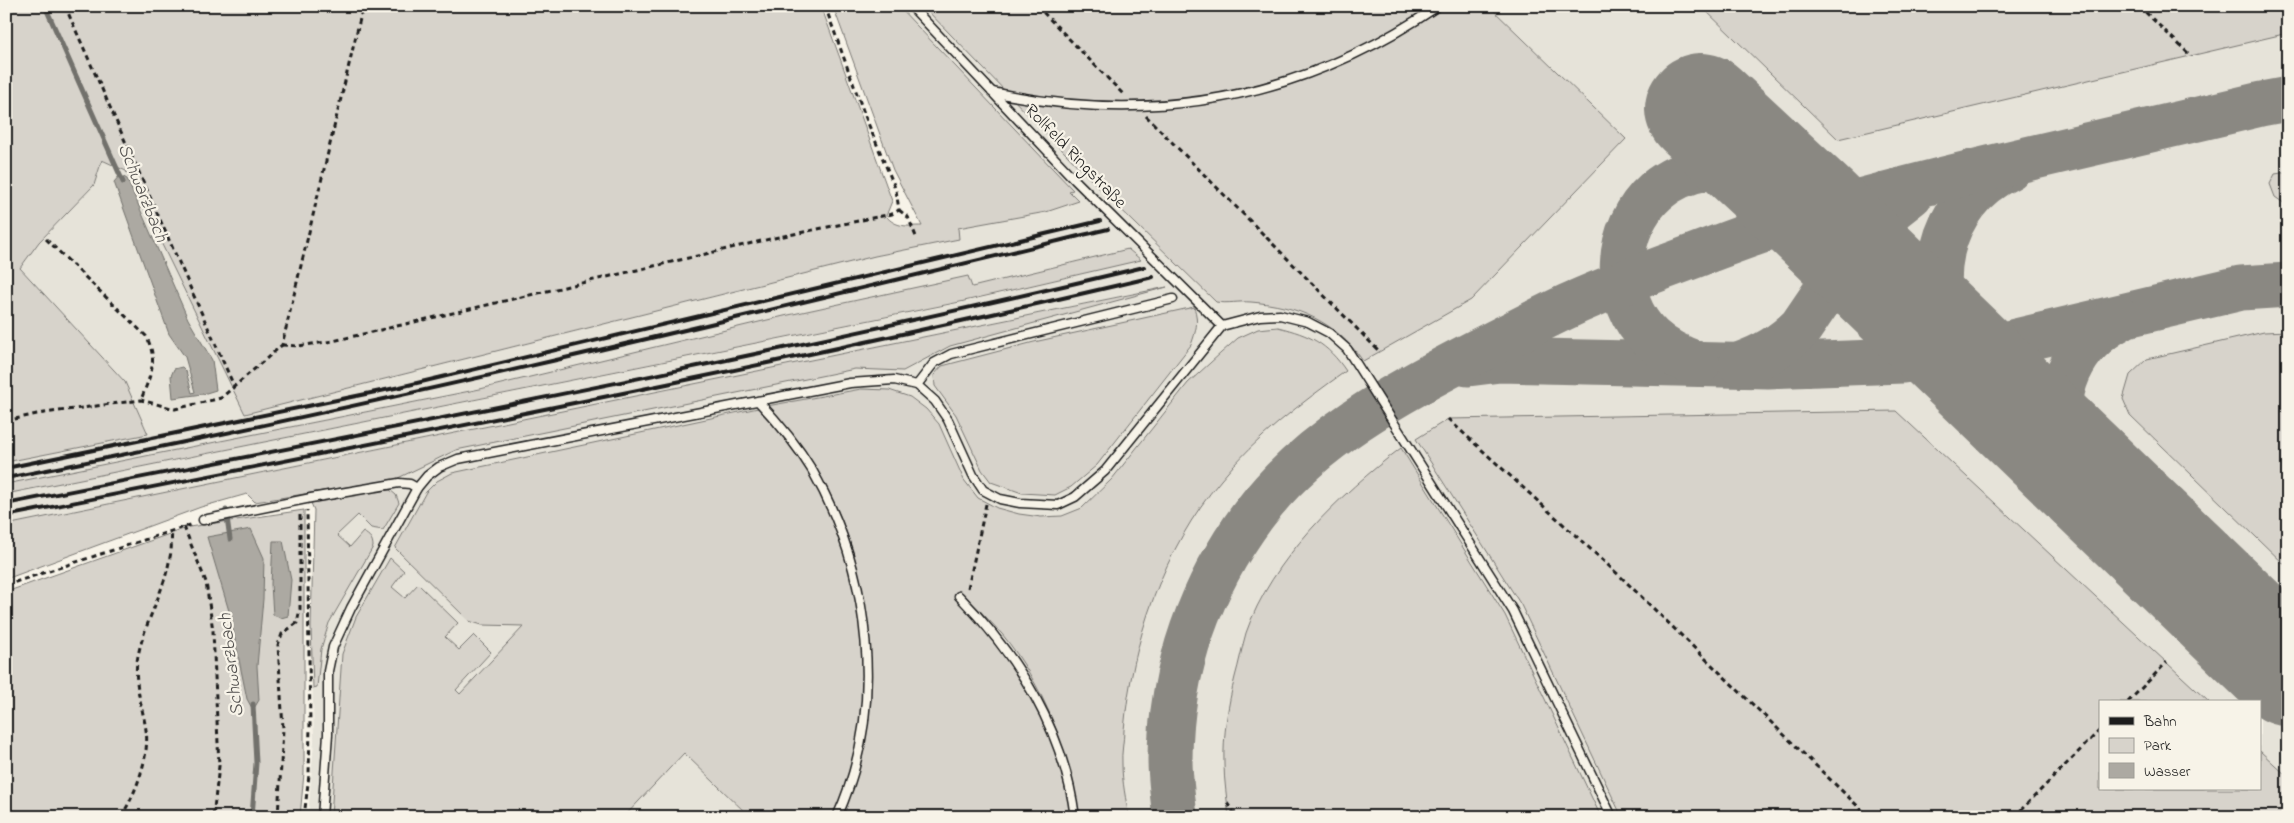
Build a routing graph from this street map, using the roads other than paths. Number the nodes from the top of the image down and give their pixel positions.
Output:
1 (911, 6) edge
2 (1438, 6) edge
3 (992, 92) junction
4 (1173, 299) dead end
5 (1222, 326) junction
6 (917, 385) junction
7 (758, 401) junction
8 (417, 488) junction
9 (203, 520) road end
10 (958, 596) dead end
11 (322, 817) edge
12 (837, 817) edge
13 (1075, 817) edge
14 (1612, 817) edge

1 - 3 lane, Rollfeld Ringstraße
2 - 3 lane
3 - 5 lane, Rollfeld Ringstraße
4 - 6 lane
5 - 6 lane
5 - 14 lane
6 - 7 lane
7 - 8 lane
7 - 12 lane
8 - 9 lane
8 - 11 lane
10 - 13 lane

